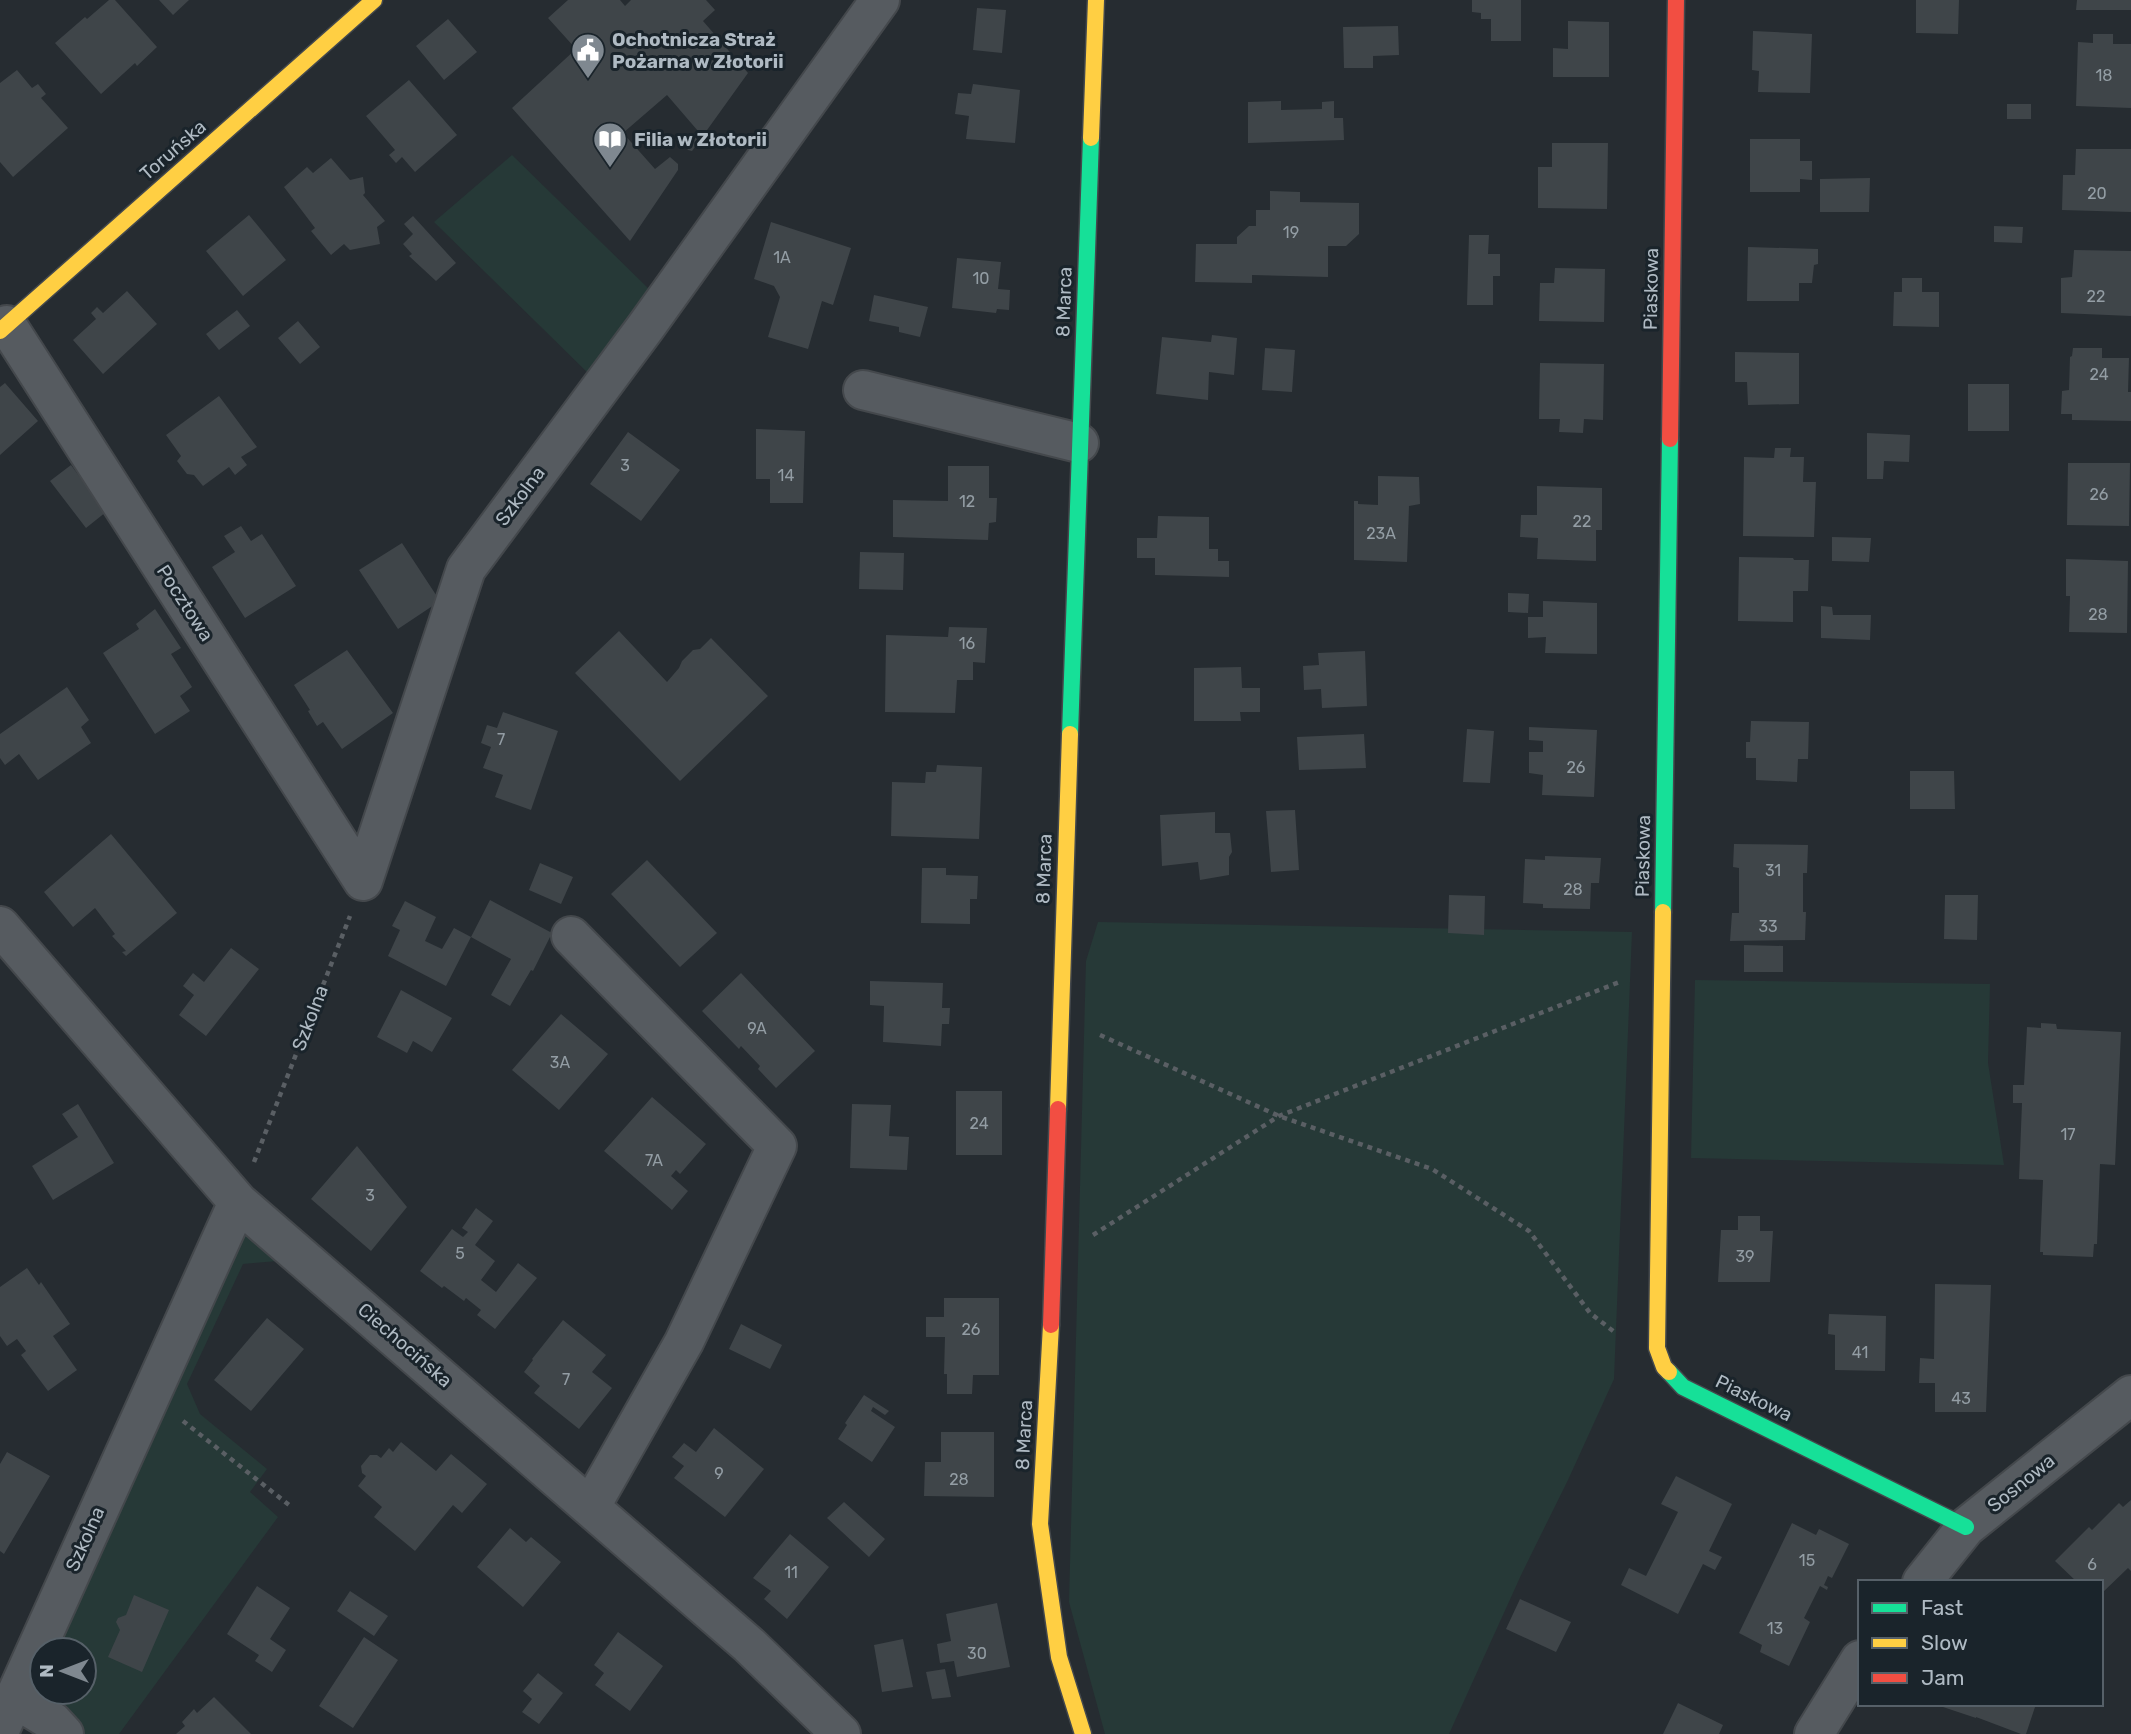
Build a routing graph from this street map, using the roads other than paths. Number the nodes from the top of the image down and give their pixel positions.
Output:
1 (374, 0) edge
2 (880, 0) edge
3 (1096, 0) edge
4 (1676, 0) edge
5 (3, 328) edge
6 (863, 390) dead end
7 (1079, 443) junction
8 (363, 881) joint
9 (0, 926) edge
10 (571, 936) dead end
11 (238, 1202) junction
12 (2131, 1395) edge
13 (591, 1506) junction
14 (1966, 1527) junction
15 (1924, 1580) edge
16 (1858, 1663) edge
17 (7, 1714) edge
18 (64, 1734) edge
19 (841, 1734) edge
20 (1083, 1734) edge
21 (1814, 1734) edge

1 - 5 street, Toruńska
2 - 8 street, Szkolna
3 - 7 street, 8 Marca
4 - 14 street, Piaskowa
5 - 8 street, Pocztowa
6 - 7 street
7 - 20 street, 8 Marca
9 - 11 street, Ciechocińska
10 - 13 street
11 - 13 street, Ciechocińska
11 - 17 street, Szkolna
12 - 14 street, Sosnowa
13 - 19 street, Ciechocińska
14 - 15 street, Sosnowa
16 - 21 street
17 - 18 street

